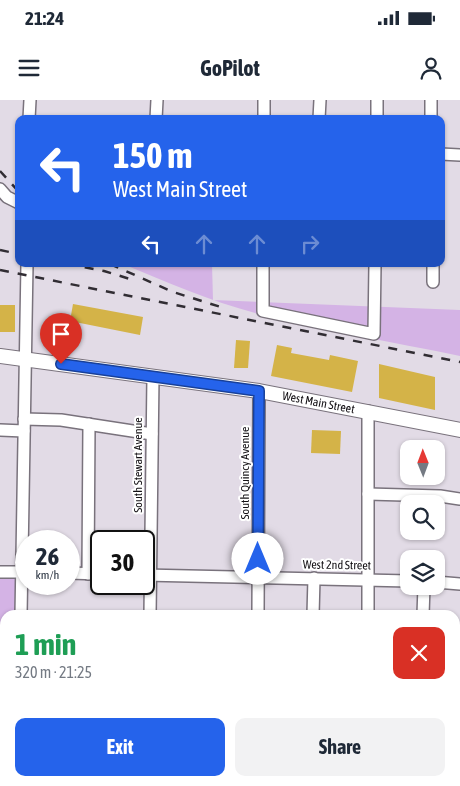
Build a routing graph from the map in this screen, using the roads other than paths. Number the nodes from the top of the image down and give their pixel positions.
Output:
1 (30, 100) edge
2 (156, 100) edge
3 (264, 100) edge
4 (320, 100) edge
5 (377, 100) edge
6 (431, 100) edge
7 (30, 115) edge
8 (156, 115) edge
9 (264, 115) edge
10 (319, 115) edge
11 (376, 115) edge
12 (430, 115) edge
13 (445, 154) edge
14 (460, 155) edge
15 (0, 189) edge
16 (15, 201) edge
17 (27, 267) edge
18 (263, 267) edge
19 (375, 267) edge
20 (433, 267) edge
21 (433, 282) dead end
22 (0, 356) edge
23 (25, 359) junction
24 (153, 376) junction
25 (259, 391) junction
26 (368, 411) junction
27 (89, 424) junction
28 (24, 425) junction
29 (0, 430) edge
30 (460, 430) edge
31 (152, 434) junction
32 (368, 494) junction
33 (460, 499) edge
34 (24, 530) edge
35 (149, 530) edge
36 (0, 572) edge
37 (15, 572) edge
38 (80, 574) edge
39 (88, 574) joint
40 (155, 575) edge
41 (258, 577) junction
42 (314, 578) junction
43 (369, 580) junction
44 (400, 581) edge
45 (445, 583) edge
46 (460, 584) edge
47 (22, 595) edge
48 (148, 595) edge
49 (424, 595) edge
50 (21, 610) edge
51 (150, 610) edge
52 (258, 610) edge
53 (313, 610) edge
54 (368, 610) edge
55 (424, 610) edge

1 - 7 street
2 - 8 street
3 - 9 street
4 - 10 street
5 - 11 street
6 - 12 street
13 - 14 street
15 - 16 street
17 - 23 street
18 - 19 street
20 - 21 street
22 - 23 main road, West Main Street
23 - 24 main road, West Main Street
23 - 28 street
24 - 25 main road, West Main Street
24 - 31 street, South Stewart Avenue
25 - 26 main road, West Main Street
25 - 41 street, South Quincy Avenue
26 - 30 main road, West Main Street
26 - 32 street
27 - 28 street
27 - 31 street
27 - 39 street
28 - 29 street
28 - 34 street
31 - 35 street, South Stewart Avenue
32 - 33 street
32 - 43 street
36 - 37 street
38 - 39 street
40 - 41 street, West 2nd Street
41 - 42 street, West 2nd Street
41 - 52 street, South Quincy Avenue
42 - 43 street, West 2nd Street
42 - 53 street
43 - 44 street, West 2nd Street
43 - 54 street
45 - 46 street
47 - 50 street
48 - 51 street, South Stewart Avenue
49 - 55 street

